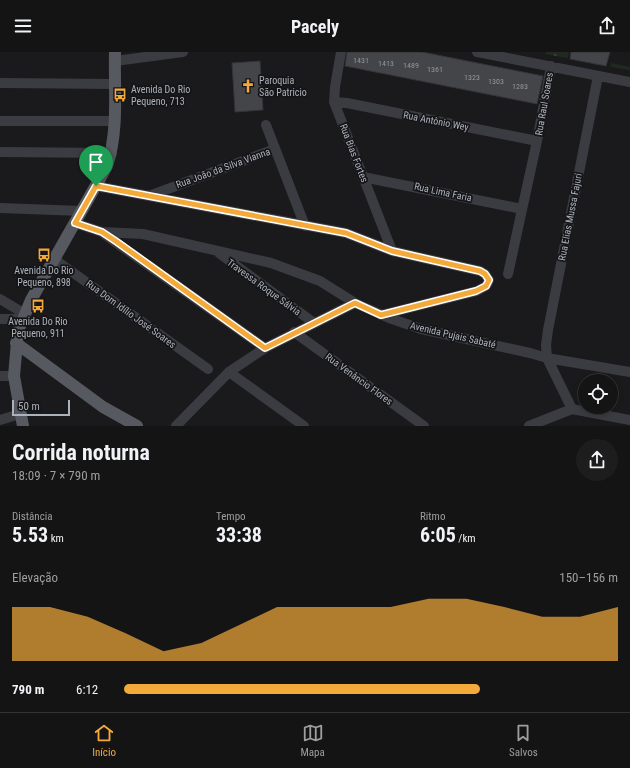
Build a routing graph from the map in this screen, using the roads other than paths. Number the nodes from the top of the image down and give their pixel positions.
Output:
1 (183, 52) edge
2 (341, 52) edge
3 (478, 52) edge
4 (507, 55) edge
5 (115, 56) edge
6 (551, 66) junction
7 (598, 76) junction
8 (630, 82) edge
9 (0, 83) edge
10 (114, 84) junction
11 (334, 102) junction
12 (0, 121) edge
13 (114, 121) junction
14 (266, 125) dead end
15 (537, 141) junction
16 (275, 149) junction
17 (0, 152) edge
18 (112, 153) junction
19 (363, 177) junction
20 (96, 186) junction
21 (148, 196) junction
22 (0, 208) edge
23 (522, 209) junction
24 (82, 211) junction
25 (75, 223) junction
26 (305, 226) junction
27 (102, 232) junction
28 (215, 251) junction
29 (392, 251) junction
30 (54, 259) junction
31 (508, 274) dead end
32 (0, 299) edge
33 (355, 303) junction
34 (381, 315) junction
35 (24, 316) junction
36 (0, 319) edge
37 (314, 323) junction
38 (294, 332) junction
39 (16, 343) junction
40 (265, 348) junction
41 (547, 358) junction
42 (208, 370) dead end
43 (229, 372) junction
44 (630, 372) edge
45 (0, 376) edge
46 (14, 376) junction
47 (572, 409) junction
48 (20, 414) junction
49 (0, 420) edge
50 (630, 420) edge
51 (24, 426) edge
52 (137, 426) edge
53 (176, 426) edge
54 (304, 426) edge
55 (424, 426) edge
56 (529, 426) edge

1 - 5 street
2 - 11 street, Rua Bias Fortes
3 - 4 street
4 - 6 street
5 - 10 main road
6 - 7 street
6 - 15 street, Rua Raul Soares
7 - 8 street
7 - 41 street, Rua Elias Mussa Fajuri
9 - 10 street
10 - 13 main road
11 - 15 street, Rua Antônio Wey
11 - 19 street, Rua Bias Fortes
12 - 13 street
13 - 18 main road
14 - 16 street
15 - 23 street, Rua Raul Soares
16 - 21 street, Rua João da Silva Vianna
16 - 26 street
17 - 18 street
18 - 20 main road
19 - 23 street, Rua Lima Faria
19 - 29 street, Rua Bias Fortes
20 - 21 street
20 - 24 main road
21 - 26 street
22 - 24 street
23 - 31 street, Rua Raul Soares
24 - 25 main road
25 - 27 street, Avenida Pujais Sabaté
25 - 30 main road
26 - 29 street
27 - 28 street, Avenida Pujais Sabaté
27 - 40 street
28 - 33 street, Avenida Pujais Sabaté
28 - 37 street, Travessa Roque Sálvia
29 - 34 street
30 - 35 main road
30 - 42 street, Rua Dom Idílio José Soares
32 - 35 street
33 - 34 street, Avenida Pujais Sabaté
33 - 37 street
34 - 41 street, Avenida Pujais Sabaté
35 - 36 street
35 - 39 main road
37 - 38 street
38 - 40 street
38 - 55 street, Rua Venâncio Flores
39 - 46 main road
39 - 52 main road
40 - 43 street
41 - 44 street, Avenida Pujais Sabaté
41 - 47 street
43 - 53 street
43 - 54 street
45 - 46 street
46 - 48 main road
47 - 50 street
47 - 56 street
48 - 49 street
48 - 51 main road

